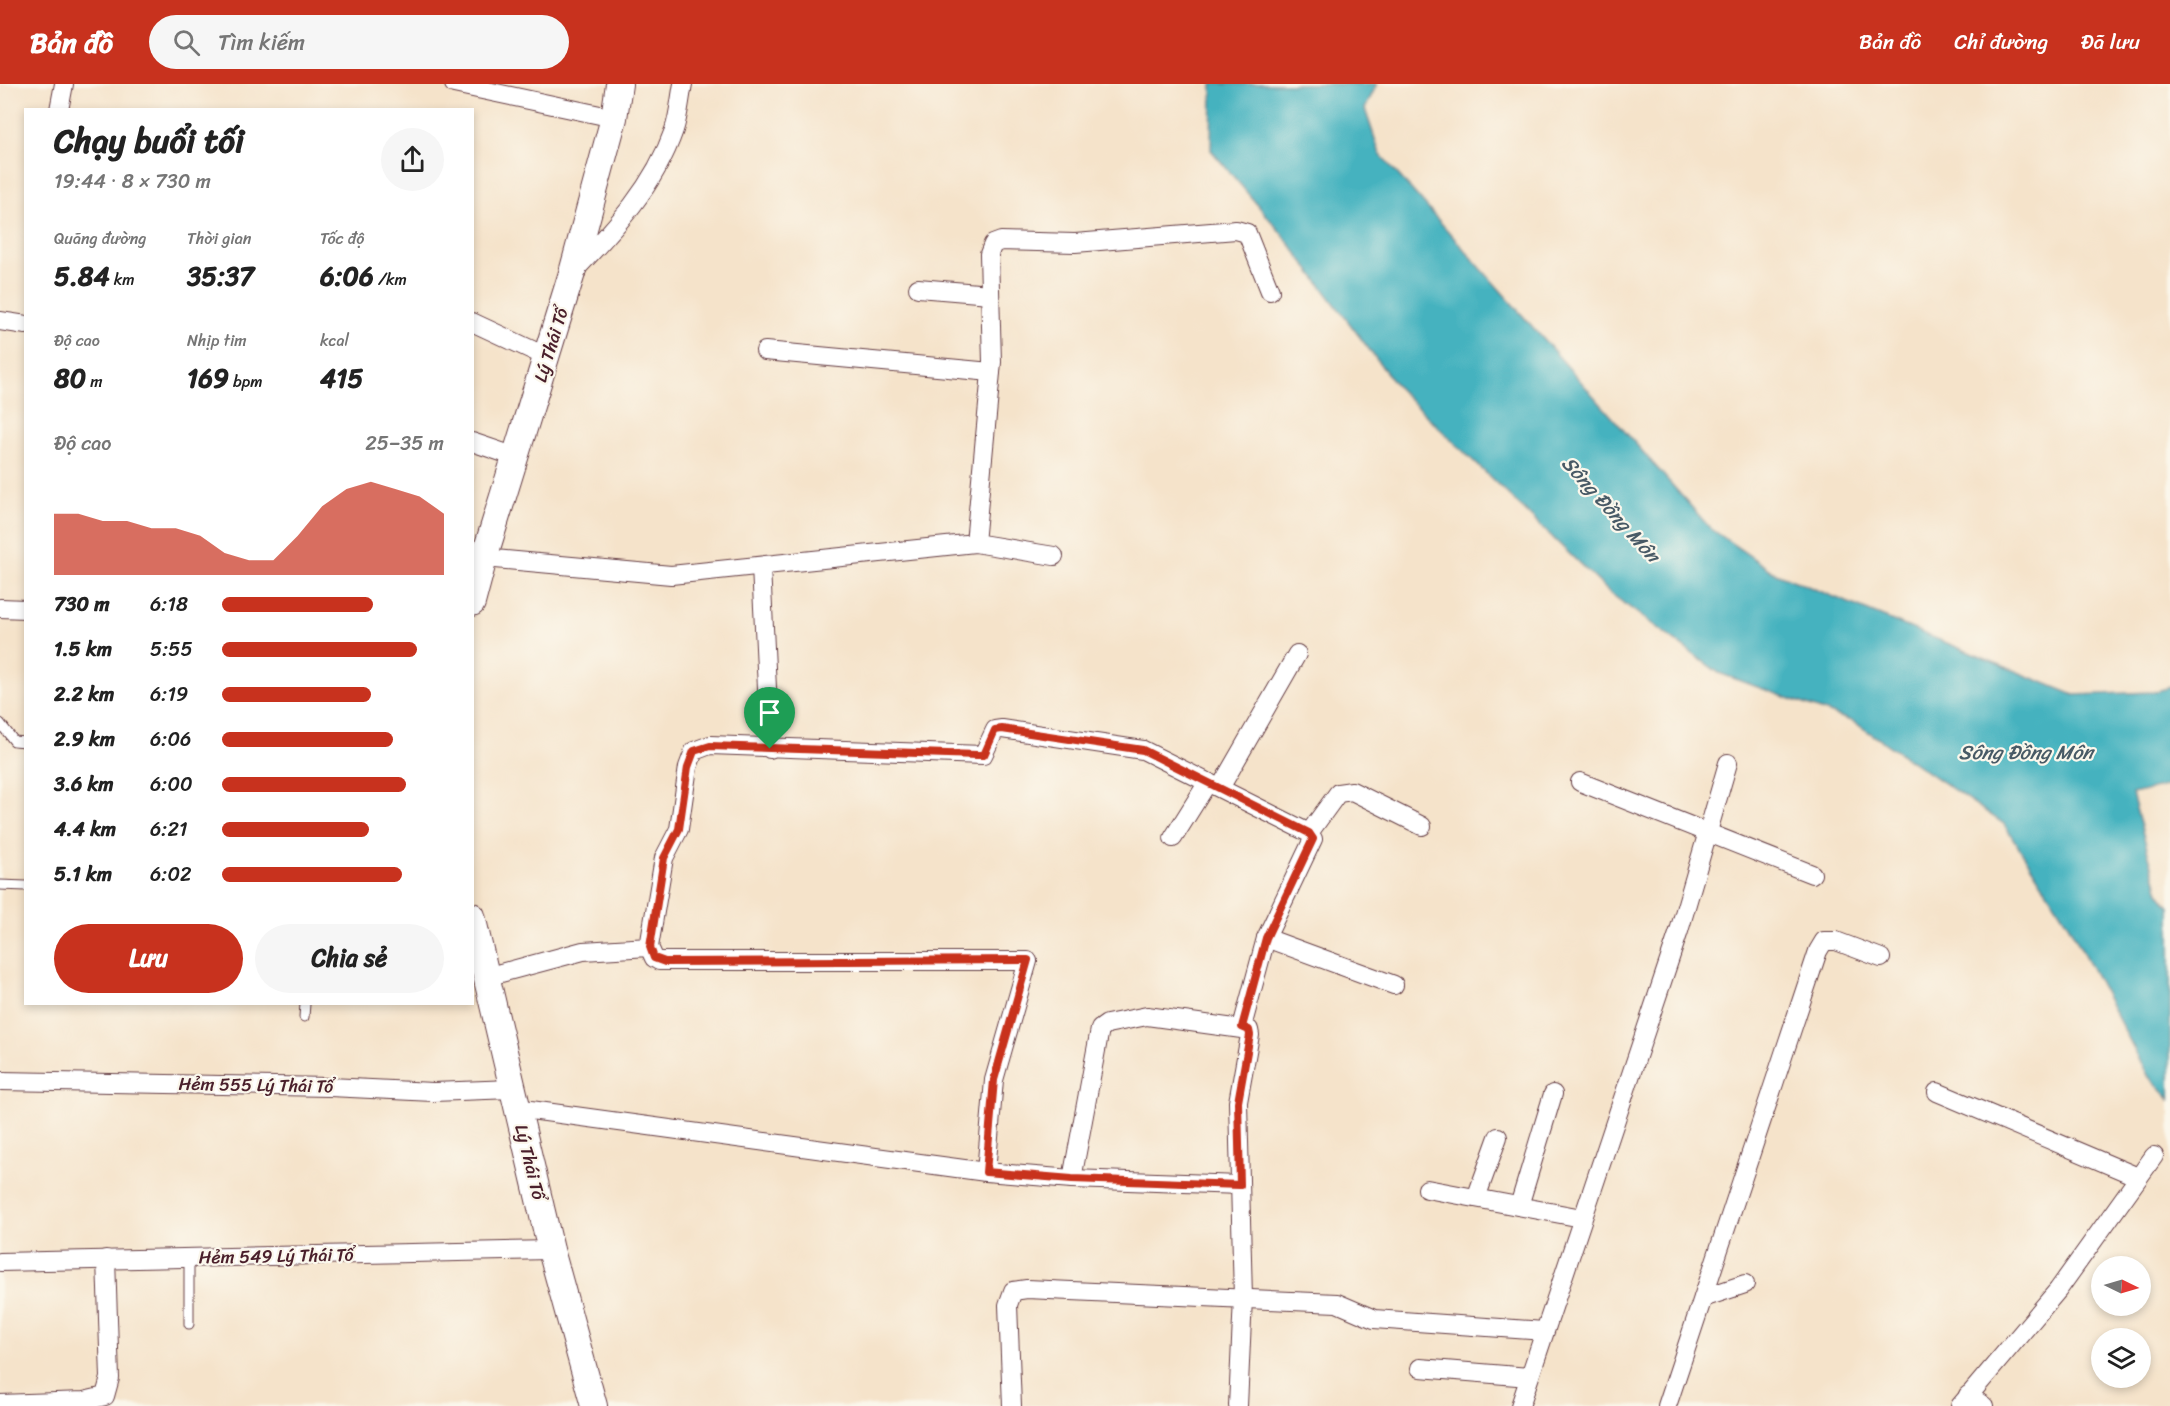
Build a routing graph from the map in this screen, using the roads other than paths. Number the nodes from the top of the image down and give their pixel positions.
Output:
1 (64, 84) edge
2 (454, 84) edge
3 (619, 84) edge
4 (683, 84) edge
5 (59, 108) edge
6 (614, 118) junction
7 (573, 273) junction
8 (918, 288) dead end
9 (1270, 291) dead end
10 (990, 294) junction
11 (0, 321) edge
12 (474, 323) edge
13 (24, 326) edge
14 (765, 351) dead end
15 (547, 357) junction
16 (991, 372) junction
17 (474, 443) edge
18 (516, 457) junction
19 (975, 543) junction
20 (1054, 556) dead end
21 (478, 557) edge
22 (761, 567) junction
23 (474, 588) edge
24 (0, 608) edge
25 (24, 609) edge
26 (1297, 654) dead end
27 (0, 723) edge
28 (24, 742) edge
29 (770, 749) junction
30 (1728, 763) dead end
31 (1581, 782) dead end
32 (1214, 785) junction
33 (1422, 826) dead end
34 (1309, 833) junction
35 (1707, 833) junction
36 (1173, 838) dead end
37 (1812, 874) dead end
38 (0, 885) edge
39 (24, 886) edge
40 (474, 925) edge
41 (1266, 938) junction
42 (650, 947) junction
43 (1881, 958) dead end
44 (486, 977) junction
45 (1394, 985) dead end
46 (305, 1005) edge
47 (304, 1017) dead end
48 (1242, 1027) junction
49 (0, 1081) edge
50 (1937, 1092) dead end
51 (1553, 1094) dead end
52 (514, 1098) junction
53 (1498, 1137) dead end
54 (2154, 1156) dead end
55 (986, 1172) junction
56 (2138, 1177) junction
57 (1072, 1179) junction
58 (1240, 1185) junction
59 (1426, 1189) dead end
60 (1476, 1198) junction
61 (1520, 1206) junction
62 (1582, 1218) junction
63 (551, 1250) junction
64 (189, 1258) junction
65 (106, 1259) junction
66 (0, 1262) edge
67 (1745, 1284) dead end
68 (1243, 1298) junction
69 (1703, 1298) junction
70 (189, 1324) dead end
71 (1544, 1331) junction
72 (1420, 1368) dead end
73 (1529, 1377) junction
74 (1964, 1401) edge
75 (0, 1404) edge
76 (594, 1406) edge
77 (1012, 1406) edge
78 (1238, 1406) edge
79 (1520, 1406) edge
80 (1667, 1406) edge
81 (1984, 1406) edge

1 - 5 street
2 - 6 street
3 - 6 main road, Lý Thái Tổ
4 - 7 street
6 - 7 main road, Lý Thái Tổ
7 - 15 main road, Lý Thái Tổ
8 - 10 street
9 - 10 street
10 - 16 street
11 - 13 street
12 - 15 street
14 - 16 street
15 - 18 main road, Lý Thái Tổ
16 - 19 street
17 - 18 street
18 - 21 main road, Lý Thái Tổ
19 - 20 street
19 - 22 street
21 - 22 street
21 - 23 main road, Lý Thái Tổ
22 - 29 street
24 - 25 street
26 - 32 street
27 - 28 lane
29 - 32 street
29 - 42 street
30 - 35 street
31 - 35 street
32 - 34 street
32 - 36 street
33 - 34 street
34 - 41 street
35 - 37 street
35 - 62 street
38 - 39 lane
40 - 44 main road, Lý Thái Tổ
41 - 45 street
41 - 48 street
42 - 44 street
42 - 55 street
43 - 69 street
44 - 52 main road, Lý Thái Tổ
46 - 47 lane
48 - 57 street
48 - 58 street
49 - 52 street, Hẻm 555 Lý Thái Tổ
50 - 56 street
51 - 61 street
52 - 55 street, Hẻm 555 Lý Thái Tổ
52 - 63 main road, Lý Thái Tổ
53 - 60 street
54 - 56 street
55 - 57 street, Hẻm 555 Lý Thái Tổ
56 - 74 street
57 - 58 street, Hẻm 555 Lý Thái Tổ
58 - 68 street
59 - 60 street
60 - 61 street
61 - 62 street
62 - 71 street
63 - 64 street, Hẻm 549 Lý Thái Tổ
63 - 76 main road, Lý Thái Tổ
64 - 65 street, Hẻm 549 Lý Thái Tổ
64 - 70 lane
65 - 66 street, Hẻm 549 Lý Thái Tổ
65 - 75 street
67 - 69 street
68 - 71 street
68 - 77 street
68 - 78 street
69 - 80 street
71 - 73 street
72 - 73 street
73 - 79 street
74 - 81 street

